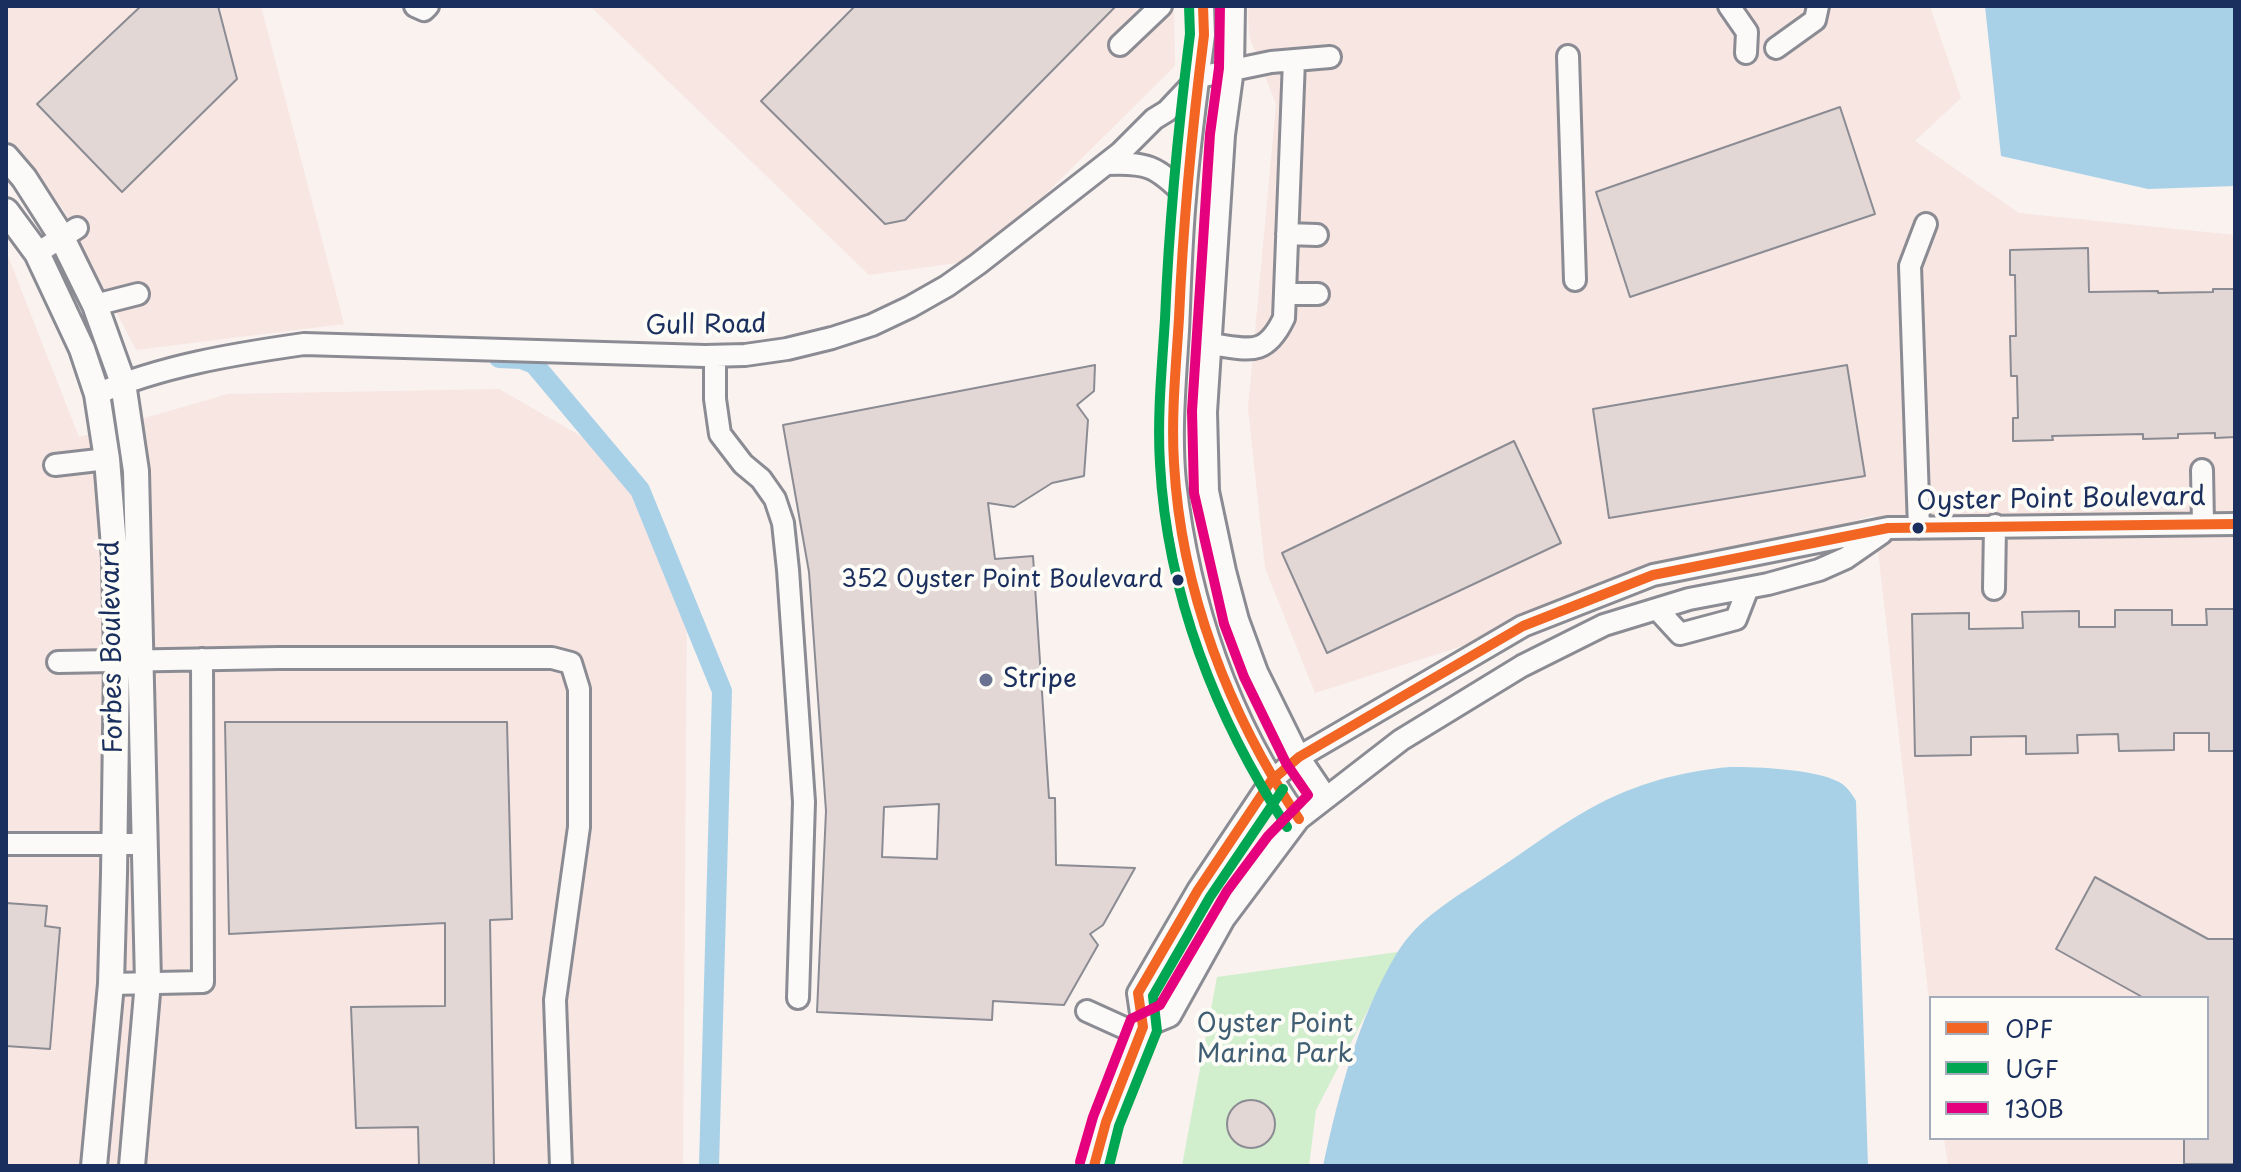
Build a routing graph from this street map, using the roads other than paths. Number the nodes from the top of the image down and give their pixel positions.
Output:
1 (415, 6) edge
2 (428, 6) edge
3 (1161, 6) edge
4 (1203, 6) edge
5 (1234, 6) edge
6 (1729, 6) edge
7 (1818, 6) edge
8 (1120, 45) dead end
9 (1776, 48) dead end
10 (1746, 53) dead end
11 (1568, 56) dead end
12 (1330, 57) dead end
13 (1294, 60) junction
14 (1233, 69) junction
15 (1199, 77) junction
16 (6, 157) edge
17 (1106, 164) junction
18 (1185, 195) junction
19 (6, 211) edge
20 (1926, 224) dead end
21 (69, 232) junction
22 (1287, 234) junction
23 (1317, 235) dead end
24 (37, 253) junction
25 (1575, 280) dead end
26 (138, 294) dead end
27 (1285, 294) junction
28 (1318, 294) dead end
29 (95, 305) junction
30 (1210, 344) junction
31 (715, 356) junction
32 (123, 383) junction
33 (97, 394) junction
34 (107, 459) junction
35 (55, 465) dead end
36 (2202, 470) dead end
37 (2203, 523) junction
38 (2235, 524) edge
39 (1995, 525) junction
40 (1888, 528) junction
41 (1919, 528) junction
42 (127, 560) junction
43 (1748, 588) junction
44 (1994, 589) dead end
45 (1606, 594) junction
46 (1657, 609) junction
47 (1616, 622) junction
48 (202, 659) junction
49 (117, 660) junction
50 (142, 660) junction
51 (58, 662) dead end
52 (1299, 757) junction
53 (1271, 781) junction
54 (1326, 797) junction
55 (1299, 819) junction
56 (114, 843) junction
57 (6, 844) edge
58 (144, 844) junction
59 (148, 982) junction
60 (111, 984) junction
61 (798, 998) dead end
62 (1087, 1011) dead end
63 (1142, 1031) junction
64 (94, 1166) edge
65 (132, 1166) edge
66 (561, 1166) edge
67 (1094, 1166) edge

1 - 2 street
3 - 8 street
4 - 15 street
5 - 14 street
6 - 10 street
7 - 9 street
11 - 25 street
12 - 13 street
13 - 14 street
13 - 22 street
14 - 15 street
14 - 30 street
15 - 17 street, Gull Road
15 - 18 street
16 - 21 main road, Forbes Boulevard
17 - 18 street
17 - 31 street, Gull Road
18 - 53 street
19 - 24 main road, Forbes Boulevard
20 - 41 street
21 - 24 street
21 - 29 main road, Forbes Boulevard
22 - 23 street
22 - 27 street
24 - 33 main road, Forbes Boulevard
26 - 29 street
27 - 28 street
27 - 30 street
29 - 32 main road, Forbes Boulevard
30 - 52 street
31 - 32 street, Gull Road
31 - 61 street
32 - 33 street, Gull Road
32 - 42 main road, Forbes Boulevard
33 - 34 main road, Forbes Boulevard
34 - 35 street
34 - 42 main road, Forbes Boulevard
36 - 37 street
37 - 38 street, Oyster Point Boulevard
37 - 39 street, Oyster Point Boulevard
39 - 41 street, Oyster Point Boulevard
39 - 44 street
40 - 41 street, Oyster Point Boulevard
40 - 43 street, Oyster Point Boulevard
40 - 45 street, Oyster Point Boulevard
42 - 49 main road, Forbes Boulevard
42 - 50 main road, Forbes Boulevard
43 - 46 street, Oyster Point Boulevard
43 - 46 street
45 - 47 street
45 - 52 street, Oyster Point Boulevard
46 - 47 street, Oyster Point Boulevard
47 - 54 street, Oyster Point Boulevard
48 - 50 street
48 - 59 street
48 - 66 street
49 - 50 street
49 - 51 street
49 - 56 main road, Forbes Boulevard
50 - 58 main road, Forbes Boulevard
52 - 53 street, Oyster Point Boulevard
52 - 54 street
53 - 55 street
53 - 63 street, Oyster Point Boulevard
54 - 55 street, Oyster Point Boulevard
55 - 63 street, Oyster Point Boulevard
56 - 57 street
56 - 58 street
56 - 60 main road, Forbes Boulevard
58 - 59 main road, Forbes Boulevard
59 - 60 street
59 - 65 main road, Forbes Boulevard
60 - 64 main road, Forbes Boulevard
62 - 63 street
63 - 67 street, Oyster Point Boulevard

